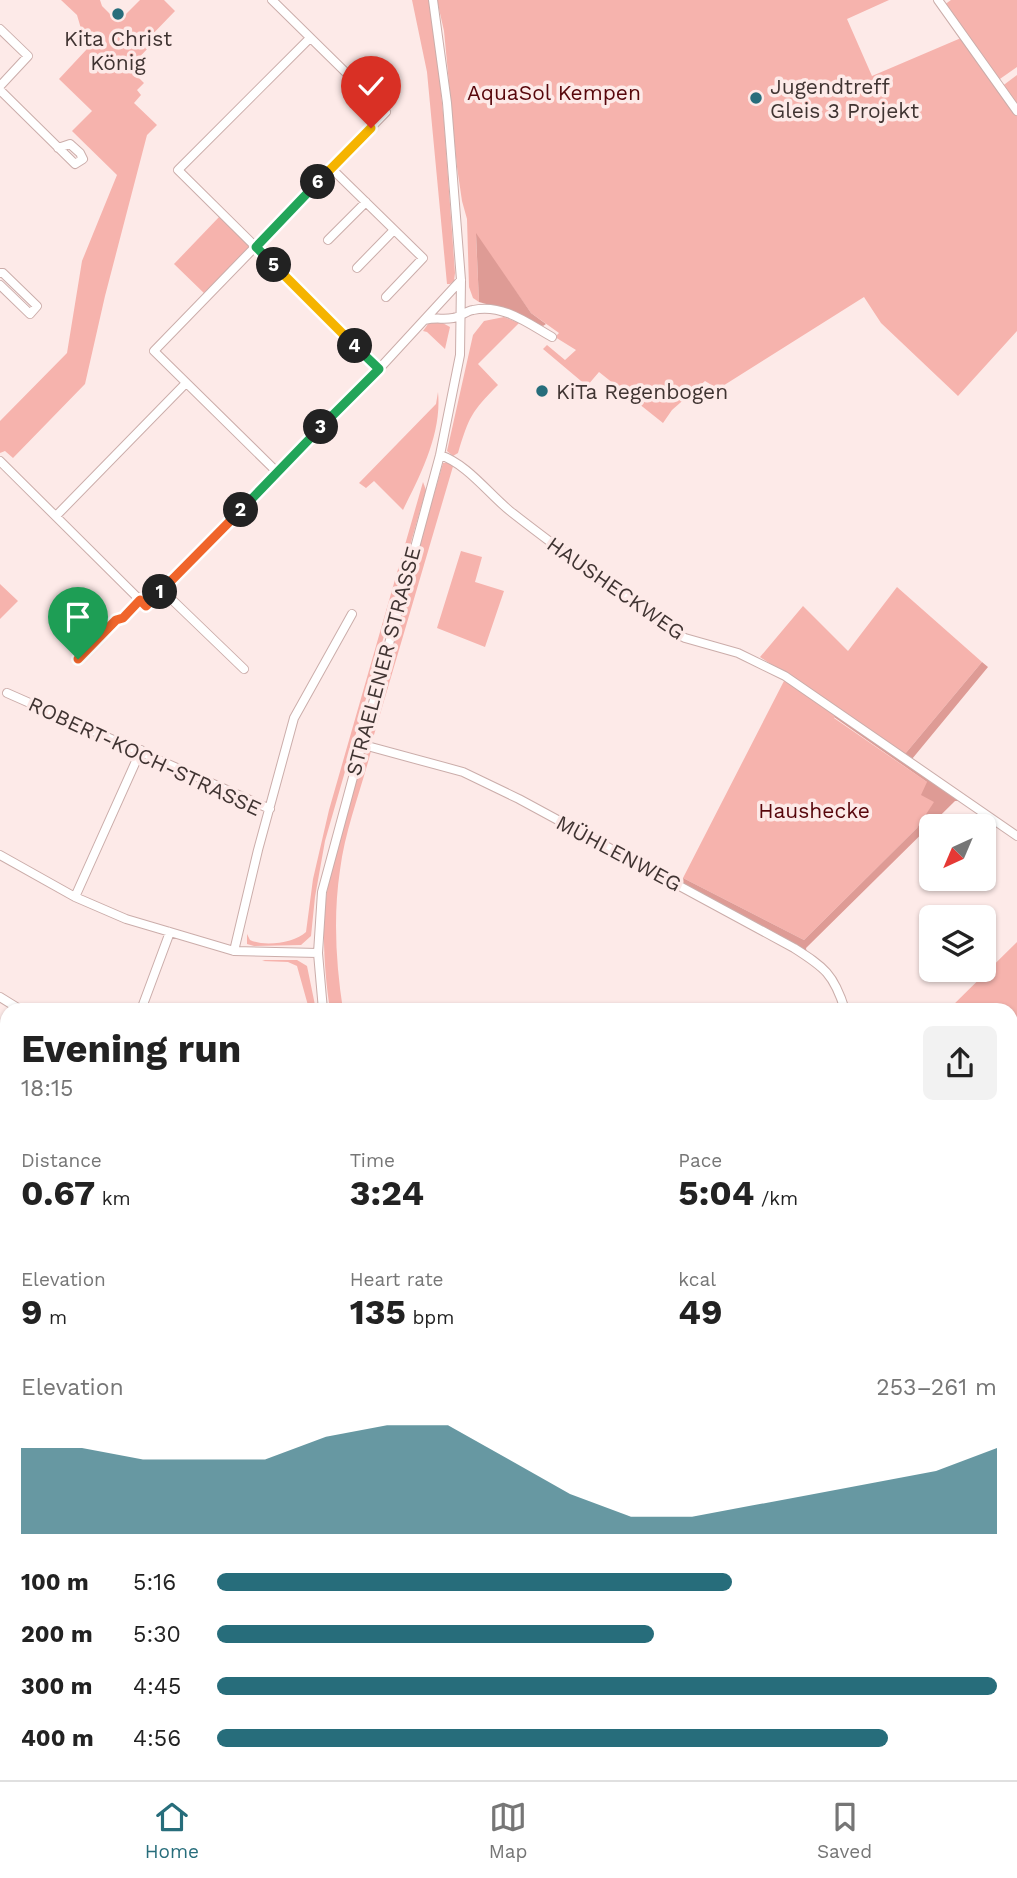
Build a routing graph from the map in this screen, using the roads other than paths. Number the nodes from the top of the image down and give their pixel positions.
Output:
1 (272, 0) edge
2 (433, 0) edge
3 (938, 0) edge
4 (0, 29) edge
5 (310, 38) junction
6 (0, 88) edge
7 (1017, 111) edge
8 (58, 148) dead end
9 (331, 169) junction
10 (366, 202) junction
11 (394, 230) junction
12 (328, 240) dead end
13 (256, 247) junction
14 (357, 268) dead end
15 (0, 273) edge
16 (461, 280) junction
17 (0, 285) edge
18 (386, 297) dead end
19 (462, 314) junction
20 (425, 320) junction
21 (552, 337) dead end
22 (379, 369) junction
23 (186, 383) junction
24 (440, 455) junction
25 (0, 461) edge
26 (277, 472) junction
27 (56, 516) junction
28 (162, 590) junction
29 (143, 603) junction
30 (352, 614) dead end
31 (78, 659) dead end
32 (244, 669) dead end
33 (7, 693) dead end
34 (360, 744) junction
35 (141, 750) junction
36 (270, 809) junction
37 (1017, 836) edge
38 (0, 855) edge
39 (75, 897) junction
40 (170, 932) junction
41 (234, 951) junction
42 (318, 953) junction
43 (145, 1003) edge
44 (322, 1003) edge
45 (843, 1003) edge

1 - 5 street
2 - 16 street, STRAELENER STRASSE
3 - 7 street
4 - 6 street
5 - 9 street
5 - 13 street
6 - 8 street
9 - 10 street
9 - 13 street
10 - 11 street
10 - 12 street
11 - 14 street
11 - 18 street
13 - 22 street
13 - 23 street
15 - 17 street
16 - 19 street, STRAELENER STRASSE
16 - 20 street
19 - 20 street
19 - 21 street
19 - 24 street, STRAELENER STRASSE
20 - 22 street
22 - 26 street
23 - 26 street
23 - 27 street
24 - 34 street, STRAELENER STRASSE
24 - 37 street, HAUSHECKWEG
25 - 27 street
26 - 28 street
27 - 29 street
28 - 29 street
28 - 32 street
29 - 31 street
30 - 36 street
33 - 35 street, ROBERT-KOCH-STRASSE
34 - 42 street, STRAELENER STRASSE
34 - 45 street, MÜHLENWEG
35 - 36 street, ROBERT-KOCH-STRASSE
35 - 39 street
36 - 41 street, ROBERT-KOCH-STRASSE
38 - 39 street
39 - 40 street
40 - 41 street
40 - 43 street
41 - 42 street
42 - 44 street, STRAELENER STRASSE

